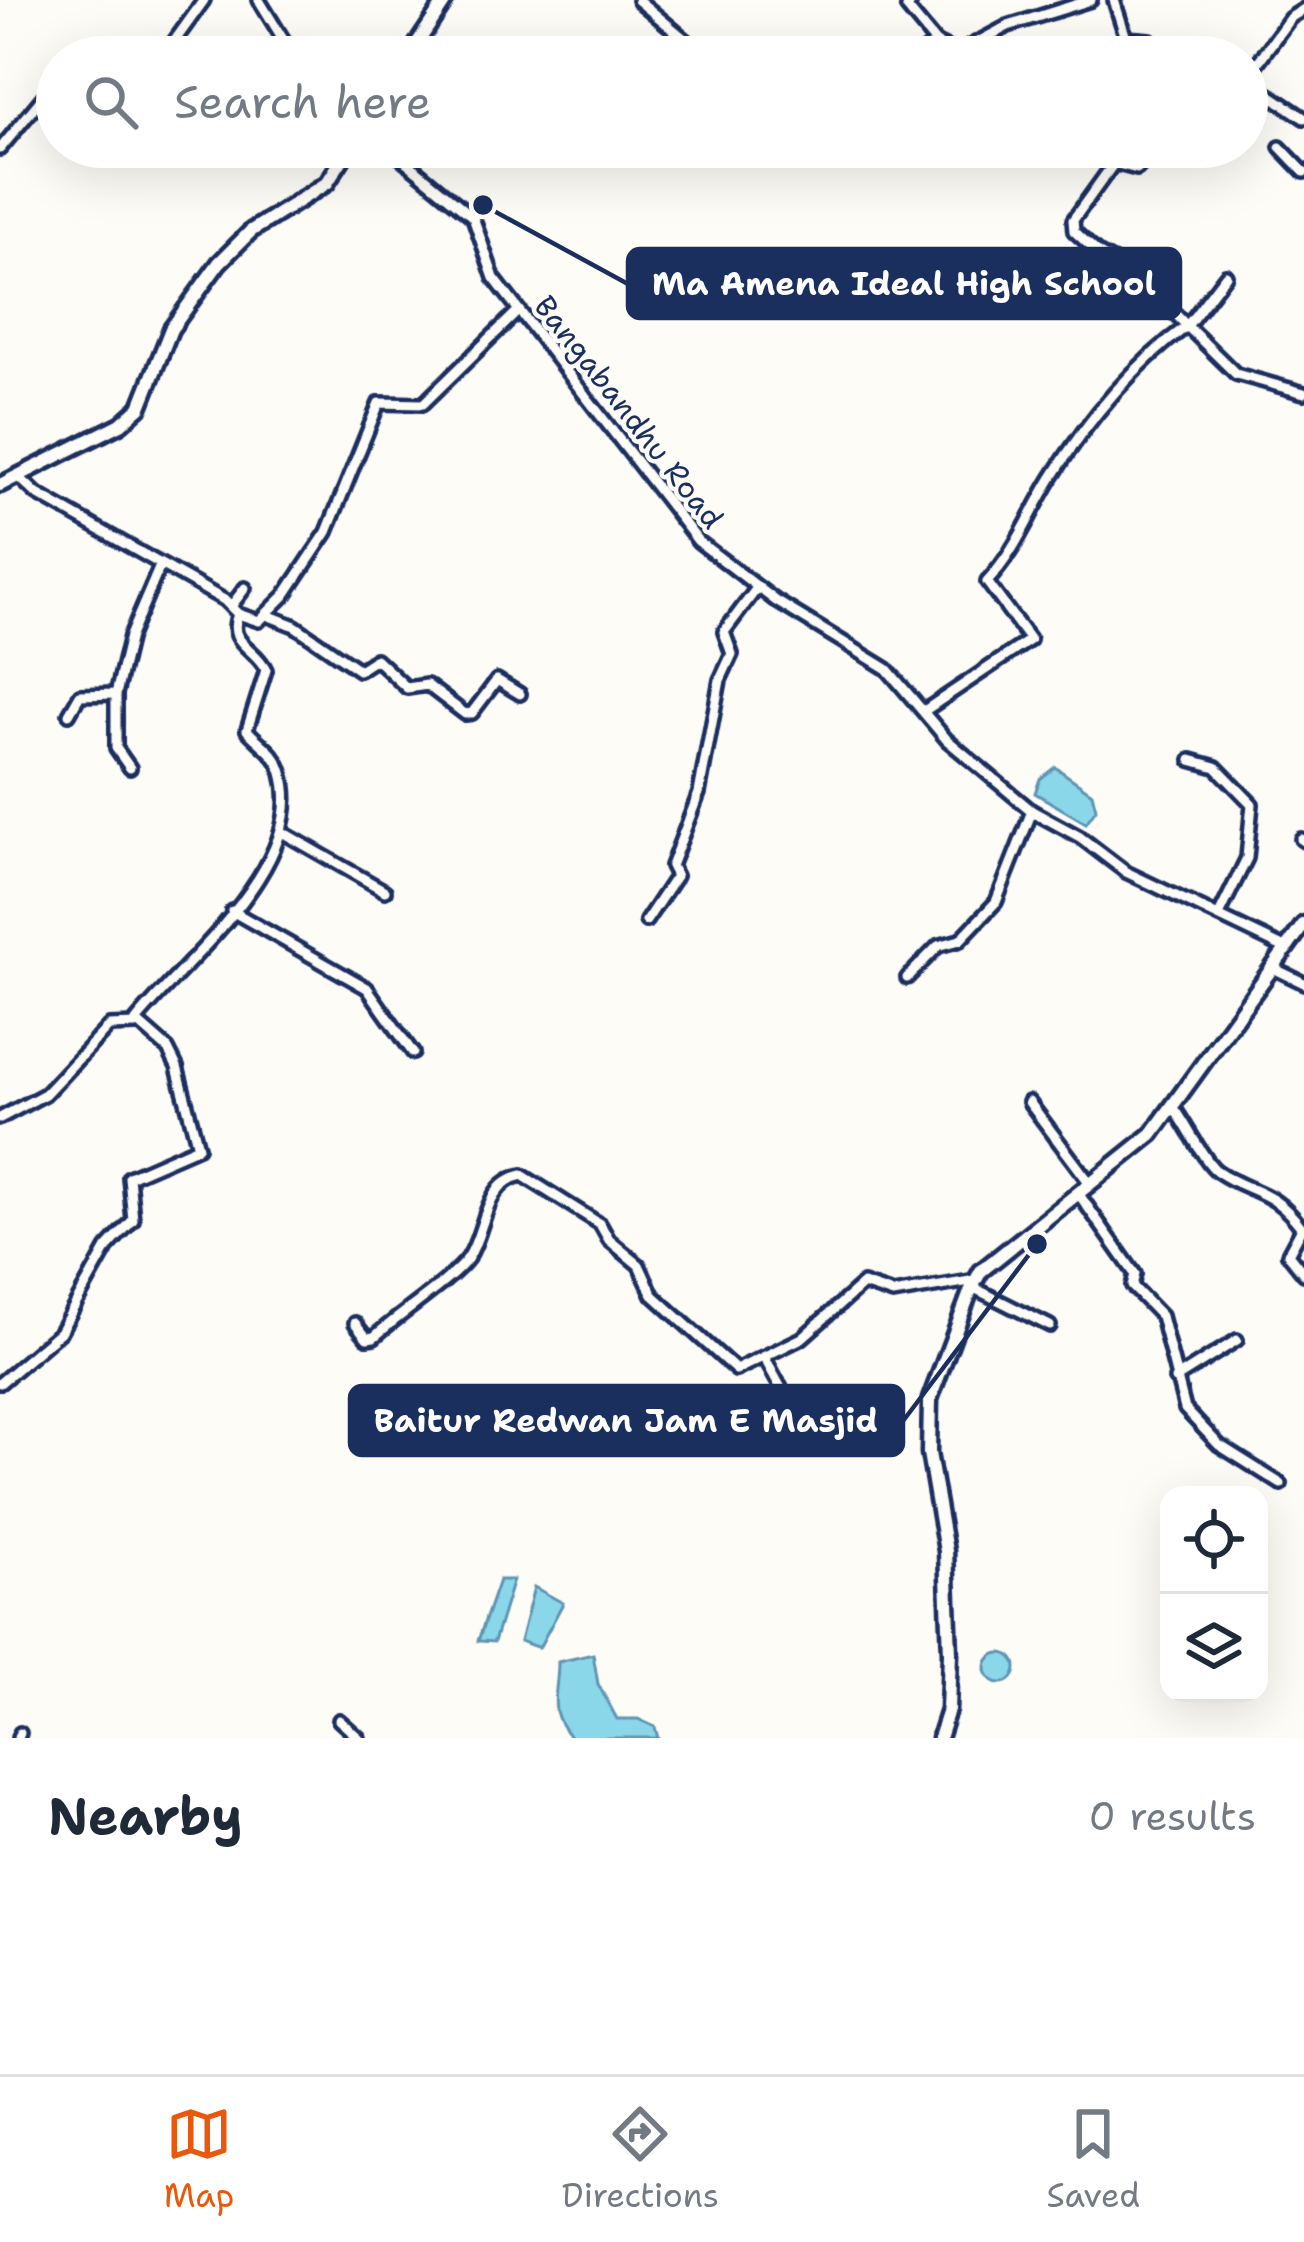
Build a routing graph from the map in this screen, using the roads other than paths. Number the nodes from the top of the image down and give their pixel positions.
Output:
1 (204, 0) edge
2 (259, 0) edge
3 (446, 0) edge
4 (638, 0) edge
5 (912, 0) edge
6 (1090, 0) edge
7 (1114, 0) edge
8 (1304, 9) edge
9 (178, 36) edge
10 (281, 36) edge
11 (422, 36) edge
12 (681, 36) edge
13 (930, 36) edge
14 (989, 36) edge
15 (1125, 36) edge
16 (1268, 47) edge
17 (1268, 94) edge
18 (36, 106) edge
19 (1304, 118) edge
20 (1280, 147) dead end
21 (0, 149) edge
22 (337, 168) edge
23 (414, 168) edge
24 (1110, 168) edge
25 (1304, 172) edge
26 (1226, 274) dead end
27 (518, 311) junction
28 (1187, 326) junction
29 (1304, 393) edge
30 (19, 477) junction
31 (1, 484) edge
32 (160, 566) junction
33 (245, 588) dead end
34 (757, 588) junction
35 (235, 610) junction
36 (267, 615) junction
37 (116, 694) junction
38 (520, 694) dead end
39 (924, 711) junction
40 (69, 714) dead end
41 (1191, 760) dead end
42 (130, 768) dead end
43 (1032, 811) junction
44 (282, 832) junction
45 (385, 891) dead end
46 (232, 911) junction
47 (1220, 913) junction
48 (646, 922) dead end
49 (1304, 924) edge
50 (1287, 949) junction
51 (1273, 968) junction
52 (907, 978) dead end
53 (1304, 982) edge
54 (136, 1025) junction
55 (412, 1053) dead end
56 (1029, 1102) dead end
57 (1174, 1108) junction
58 (0, 1118) edge
59 (1084, 1188) junction
60 (1304, 1274) edge
61 (974, 1284) junction
62 (355, 1323) dead end
63 (1050, 1327) dead end
64 (1237, 1340) dead end
65 (764, 1357) junction
66 (1175, 1379) junction
67 (0, 1383) edge
68 (811, 1443) dead end
69 (1281, 1484) dead end
70 (339, 1720) dead end
71 (358, 1738) edge
72 (939, 1738) edge

1 - 9 street
2 - 10 street
3 - 11 street
4 - 12 street
5 - 13 street
6 - 14 street
7 - 15 street
8 - 16 street
17 - 19 street
18 - 21 street
20 - 25 street
22 - 30 street
23 - 27 street, Bangabandhu Road
24 - 28 street
26 - 28 street
27 - 34 street, Bangabandhu Road
27 - 36 street
28 - 29 street
28 - 39 street
30 - 31 street
30 - 32 street
32 - 35 street
32 - 37 street
33 - 35 street
34 - 39 street, Bangabandhu Road
34 - 48 street
35 - 36 street
35 - 44 street
36 - 38 street
37 - 40 street
37 - 42 street
39 - 43 street, Bangabandhu Road
41 - 47 street
43 - 47 street, Bangabandhu Road
43 - 52 street
44 - 45 street
44 - 46 street
46 - 54 street
46 - 55 street
47 - 50 street, Bangabandhu Road
49 - 50 street
50 - 51 street
51 - 53 street
51 - 57 street
54 - 58 street
54 - 67 street
56 - 59 street
57 - 59 street
57 - 60 street
59 - 61 street
59 - 66 street
61 - 63 street
61 - 65 street
61 - 72 street
62 - 65 street
64 - 66 street
65 - 68 street
66 - 69 street
70 - 71 street

